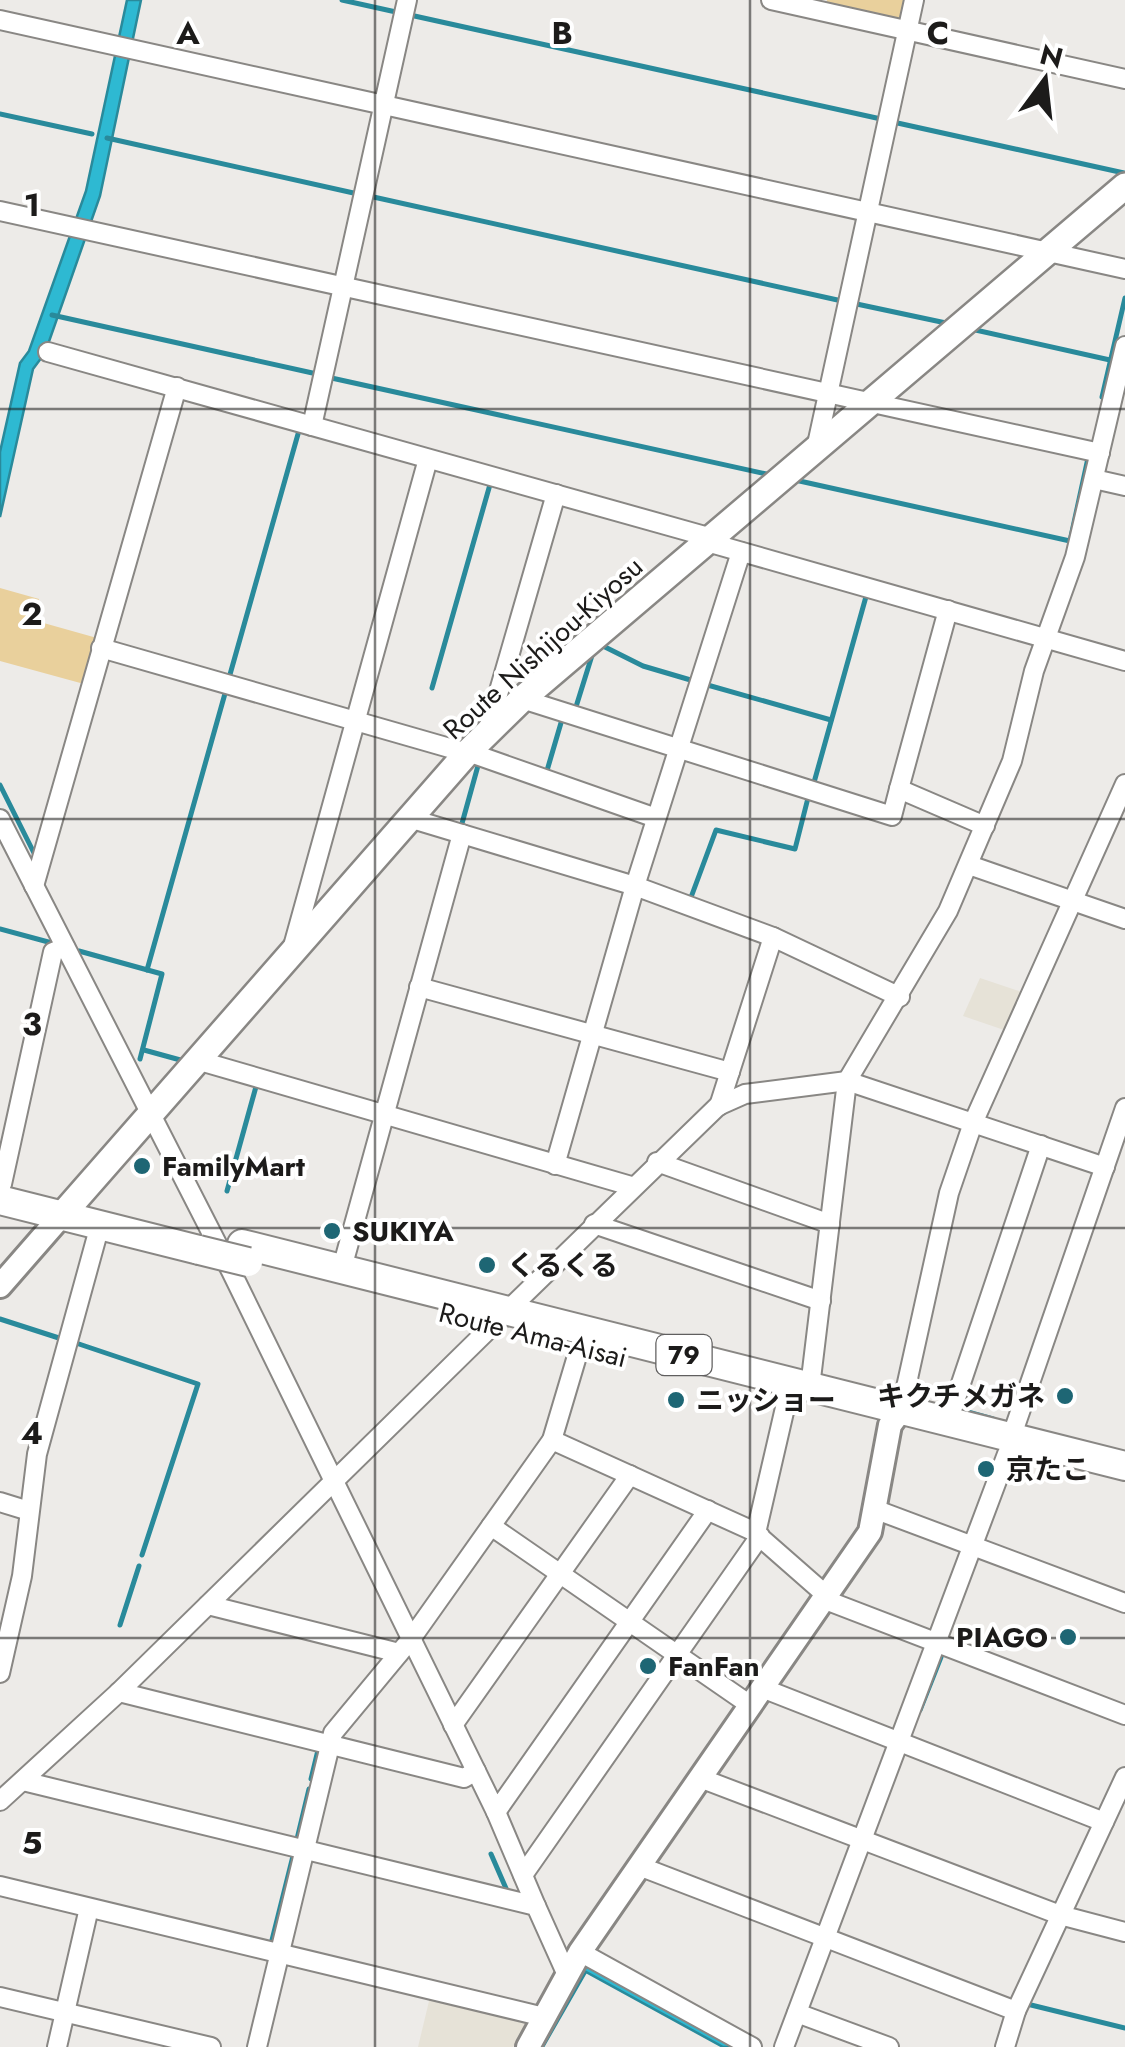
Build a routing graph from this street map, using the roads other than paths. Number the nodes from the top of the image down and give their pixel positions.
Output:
1 (407, 0) edge
2 (771, 0) edge
3 (914, 0) edge
4 (0, 20) edge
5 (907, 30) junction
6 (1125, 79) edge
7 (384, 105) junction
8 (1125, 186) edge
9 (0, 211) edge
10 (868, 212) junction
11 (1048, 252) junction
12 (1125, 269) edge
13 (344, 285) junction
14 (1125, 346) edge
15 (48, 352) dead end
16 (177, 387) junction
17 (828, 394) junction
18 (870, 403) junction
19 (312, 426) junction
20 (816, 449) junction
21 (1100, 453) junction
22 (428, 459) junction
23 (1094, 479) junction
24 (1125, 486) edge
25 (556, 494) junction
26 (710, 540) junction
27 (740, 552) junction
28 (948, 610) junction
29 (1046, 638) junction
30 (100, 648) junction
31 (1125, 661) edge
32 (522, 699) junction
33 (352, 722) junction
34 (474, 746) junction
35 (679, 748) junction
36 (1125, 784) edge
37 (899, 789) junction
38 (656, 818) junction
39 (412, 819) junction
40 (0, 820) edge
41 (985, 826) junction
42 (462, 834) junction
43 (969, 865) junction
44 (34, 886) junction
45 (635, 886) junction
46 (1073, 901) junction
47 (1125, 919) edge
48 (773, 936) junction
49 (65, 947) junction
50 (290, 958) junction
51 (419, 987) junction
52 (900, 997) junction
53 (592, 1034) junction
54 (200, 1062) junction
55 (730, 1072) junction
56 (847, 1081) junction
57 (719, 1106) junction
58 (1125, 1108) edge
59 (384, 1114) junction
60 (152, 1115) junction
61 (974, 1123) junction
62 (1041, 1146) junction
63 (658, 1162) junction
64 (555, 1164) junction
65 (1105, 1167) junction
66 (631, 1186) junction
67 (1, 1189) edge
68 (69, 1209) junction
69 (594, 1224) junction
70 (830, 1224) junction
71 (100, 1225) junction
72 (196, 1241) junction
73 (245, 1253) junction
74 (342, 1268) junction
75 (0, 1286) edge
76 (821, 1300) junction
77 (501, 1317) junction
78 (580, 1346) junction
79 (799, 1393) junction
80 (896, 1418) junction
81 (948, 1422) junction
82 (552, 1440) junction
83 (1009, 1446) junction
84 (1125, 1466) edge
85 (630, 1475) junction
86 (334, 1482) junction
87 (1125, 1484) edge
88 (0, 1502) edge
89 (874, 1509) junction
90 (30, 1510) junction
91 (708, 1510) junction
92 (491, 1526) junction
93 (758, 1535) junction
94 (973, 1546) junction
95 (561, 1574) junction
96 (824, 1597) junction
97 (1125, 1603) edge
98 (208, 1605) junction
99 (630, 1622) junction
100 (936, 1643) junction
101 (405, 1646) junction
102 (677, 1655) junction
103 (0, 1673) edge
104 (119, 1692) junction
105 (756, 1697) junction
106 (1125, 1715) edge
107 (453, 1724) junction
108 (899, 1742) junction
109 (329, 1744) junction
110 (476, 1771) junction
111 (700, 1778) junction
112 (24, 1780) junction
113 (1122, 1788) edge
114 (0, 1801) edge
115 (496, 1812) junction
116 (1104, 1822) junction
117 (862, 1840) junction
118 (304, 1849) junction
119 (639, 1866) junction
120 (523, 1876) junction
121 (0, 1886) edge
122 (536, 1906) junction
123 (89, 1908) junction
124 (1060, 1915) junction
125 (1125, 1932) edge
126 (825, 1938) junction
127 (580, 1952) junction
128 (279, 1953) junction
129 (568, 1976) junction
130 (0, 1998) edge
131 (1016, 2011) junction
132 (65, 2013) junction
133 (797, 2013) junction
134 (544, 2017) junction
135 (57, 2047) edge
136 (211, 2047) edge
137 (257, 2047) edge
138 (528, 2047) edge
139 (752, 2047) edge
140 (784, 2047) edge
141 (889, 2047) edge
142 (1004, 2047) edge

1 - 7 street
2 - 5 street
3 - 5 street
4 - 7 street
5 - 6 street
5 - 10 street
7 - 10 street
7 - 13 street
8 - 11 main road, Route Nishijou-Kiyosu
9 - 13 street
10 - 11 street
10 - 17 street
11 - 12 street
11 - 18 main road, Route Nishijou-Kiyosu
13 - 17 street
13 - 19 street
14 - 21 street
15 - 16 street
16 - 19 street
16 - 30 street
17 - 18 street
17 - 20 street
18 - 20 main road, Route Nishijou-Kiyosu
18 - 21 street
19 - 22 street
20 - 26 main road, Route Nishijou-Kiyosu
21 - 23 street
22 - 25 street
22 - 33 street
23 - 24 street
23 - 29 street
25 - 26 street
25 - 34 street
26 - 27 street
26 - 32 main road, Route Nishijou-Kiyosu
27 - 28 street
27 - 35 street
28 - 29 street
28 - 37 street
29 - 31 street
29 - 41 street
30 - 33 street
30 - 44 street
32 - 34 main road, Route Nishijou-Kiyosu
32 - 35 street
33 - 34 street
33 - 50 street
34 - 38 street
34 - 39 main road, Route Nishijou-Kiyosu
35 - 37 street
35 - 38 street
36 - 46 street
37 - 41 street
38 - 45 street
39 - 42 street
39 - 50 main road, Route Nishijou-Kiyosu
40 - 44 street
41 - 43 street
42 - 45 street
42 - 51 street
43 - 46 street
43 - 52 street
44 - 49 street
45 - 48 street
45 - 53 street
46 - 47 street
46 - 61 street
48 - 52 street
48 - 55 street
49 - 60 street
49 - 67 street
50 - 54 main road, Route Nishijou-Kiyosu
51 - 53 street
51 - 59 street
52 - 56 street
53 - 55 street
53 - 64 street
54 - 59 street
54 - 60 main road, Route Nishijou-Kiyosu
55 - 57 street
56 - 57 street
56 - 61 street
56 - 70 street
57 - 63 street
58 - 65 street
59 - 64 street
59 - 74 street
60 - 68 main road, Route Nishijou-Kiyosu
60 - 86 street
61 - 62 street
61 - 80 street
62 - 65 street
62 - 81 street
63 - 66 street
63 - 70 street
64 - 66 street
65 - 83 street
66 - 69 street
67 - 68 main road, Route Ama-Aisai / 79
68 - 71 main road, Route Ama-Aisai / 79
68 - 72 main road, Route Ama-Aisai / 79
68 - 75 street
69 - 76 street
69 - 77 street
70 - 76 street
71 - 72 main road, Route Ama-Aisai / 79
71 - 90 street
72 - 73 main road, Route Ama-Aisai / 79
73 - 74 main road, Route Ama-Aisai / 79
73 - 77 main road, Route Ama-Aisai / 79
74 - 77 main road, Route Ama-Aisai / 79
76 - 79 street
77 - 78 main road, Route Ama-Aisai / 79
77 - 79 main road, Route Ama-Aisai / 79
77 - 86 street
78 - 79 main road, Route Ama-Aisai / 79
78 - 82 street
79 - 80 main road, Route Ama-Aisai / 79
79 - 93 street
80 - 81 main road, Route Ama-Aisai / 79
80 - 83 main road, Route Ama-Aisai / 79
80 - 89 street
81 - 83 main road, Route Ama-Aisai / 79
82 - 85 street
82 - 92 street
83 - 84 main road, Route Ama-Aisai / 79
83 - 87 main road, Route Ama-Aisai / 79
83 - 94 street
85 - 91 street
85 - 95 street
86 - 98 street
86 - 101 street
88 - 90 street
89 - 94 street
89 - 96 street
90 - 103 street
91 - 93 street
91 - 99 street
92 - 95 street
92 - 101 street
93 - 96 street
93 - 102 street
94 - 97 street
94 - 100 street
95 - 99 street
95 - 107 street
96 - 100 street
96 - 105 street
98 - 101 street
98 - 104 street
99 - 102 street
99 - 115 street
100 - 106 street
100 - 108 street
101 - 107 street
101 - 109 street
102 - 105 street
102 - 120 street
104 - 109 street
104 - 112 street
105 - 108 street
105 - 111 street
107 - 110 street
108 - 116 street
108 - 117 street
109 - 110 street
109 - 118 street
110 - 115 street
111 - 117 street
111 - 119 street
112 - 114 street
112 - 118 street
113 - 116 street
115 - 120 street
116 - 124 street
117 - 124 street
117 - 126 street
118 - 122 street
118 - 128 street
119 - 126 street
119 - 127 street
120 - 122 street
121 - 123 street
122 - 129 street
123 - 128 street
123 - 132 street
124 - 125 street
124 - 131 street
126 - 131 street
126 - 133 street
127 - 129 street
127 - 139 street
128 - 134 street
128 - 137 street
129 - 134 street
130 - 132 street
131 - 142 street
132 - 135 street
132 - 136 street
133 - 140 street
133 - 141 street
134 - 138 street

